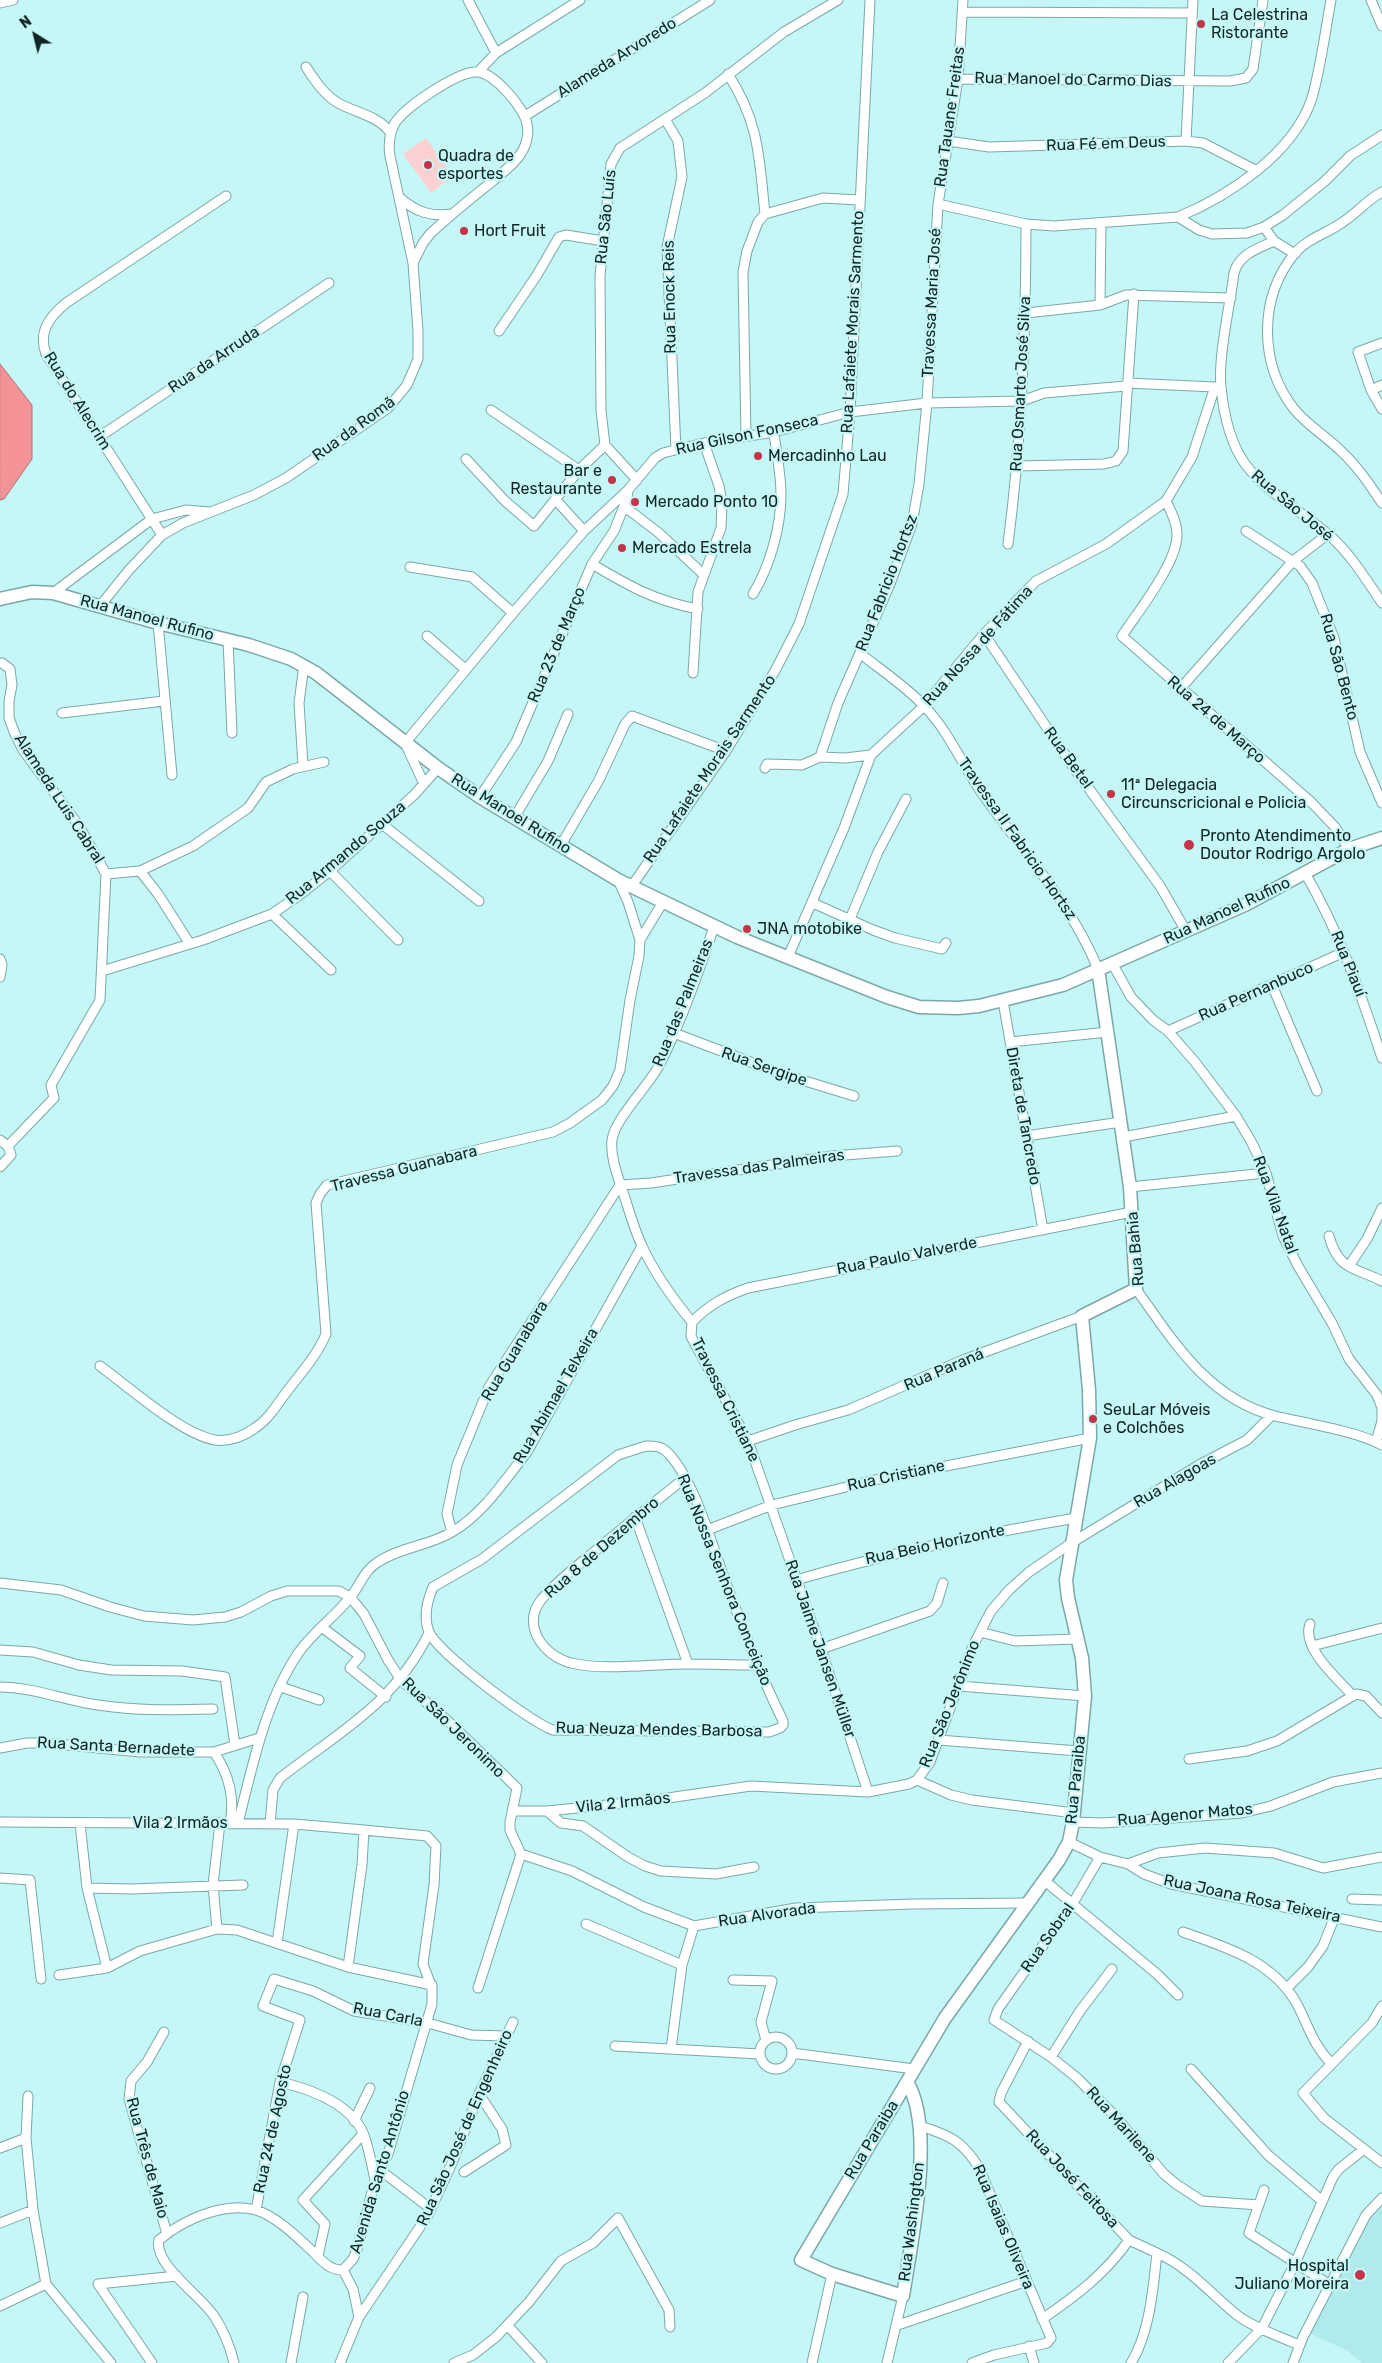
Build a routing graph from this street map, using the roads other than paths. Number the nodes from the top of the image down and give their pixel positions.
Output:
1 (13, 0) edge
2 (468, 0) edge
3 (580, 0) edge
4 (710, 0) edge
5 (838, 0) edge
6 (870, 0) edge
7 (963, 0) edge
8 (1193, 0) edge
9 (1263, 0) edge
10 (1331, 0) edge
11 (1371, 0) edge
12 (0, 3) edge
13 (962, 12) junction
14 (1192, 13) junction
15 (1382, 26) edge
16 (496, 53) junction
17 (306, 67) dead end
18 (478, 72) junction
19 (728, 74) junction
20 (958, 79) junction
21 (1188, 81) junction
22 (525, 116) junction
23 (665, 119) junction
24 (390, 132) junction
25 (1382, 135) edge
26 (948, 141) junction
27 (1186, 141) junction
28 (1257, 171) junction
29 (1382, 192) edge
30 (226, 196) dead end
31 (400, 198) junction
32 (859, 200) junction
33 (938, 204) junction
34 (454, 213) junction
35 (765, 214) junction
36 (1178, 216) junction
37 (1026, 224) junction
38 (1100, 224) junction
39 (1264, 227) junction
40 (603, 241) junction
41 (1274, 241) junction
42 (1295, 254) junction
43 (413, 263) junction
44 (329, 283) dead end
45 (1134, 294) junction
46 (1231, 298) junction
47 (1100, 304) junction
48 (1026, 312) junction
49 (498, 331) dead end
50 (1382, 343) edge
51 (1127, 384) junction
52 (1382, 386) edge
53 (1218, 387) junction
54 (1372, 390) junction
55 (1022, 401) junction
56 (927, 403) junction
57 (491, 410) dead end
58 (1382, 410) edge
59 (850, 412) junction
60 (774, 432) junction
61 (746, 436) junction
62 (99, 437) junction
63 (704, 443) junction
64 (605, 445) junction
65 (676, 450) junction
66 (466, 459) dead end
67 (1018, 466) junction
68 (579, 470) junction
69 (637, 480) junction
70 (628, 490) junction
71 (554, 499) junction
72 (1166, 501) junction
73 (1382, 503) edge
74 (624, 507) junction
75 (213, 512) junction
76 (152, 519) junction
77 (584, 531) junction
78 (1246, 531) dead end
79 (1328, 534) junction
80 (162, 535) junction
81 (1008, 544) dead end
82 (1293, 561) junction
83 (592, 564) junction
84 (410, 567) dead end
85 (704, 574) junction
86 (52, 593) junction
87 (754, 594) dead end
88 (0, 599) edge
89 (1382, 603) edge
90 (100, 606) junction
91 (698, 609) junction
92 (512, 613) junction
93 (158, 623) junction
94 (984, 634) junction
95 (427, 636) dead end
96 (228, 640) junction
97 (861, 654) junction
98 (2, 663) dead end
99 (304, 665) junction
100 (465, 669) junction
101 (693, 673) dead end
102 (1180, 689) junction
103 (164, 700) junction
104 (924, 706) junction
105 (62, 714) dead end
106 (568, 714) dead end
107 (232, 734) dead end
108 (405, 743) junction
109 (726, 751) junction
110 (871, 755) junction
111 (820, 757) junction
112 (324, 762) dead end
113 (303, 766) junction
114 (438, 768) junction
115 (765, 768) dead end
116 (172, 775) dead end
117 (424, 784) junction
118 (480, 797) junction
119 (906, 798) dead end
120 (1382, 803) edge
121 (514, 818) junction
122 (382, 824) junction
123 (1382, 838) edge
124 (561, 845) junction
125 (1349, 849) junction
126 (140, 871) junction
127 (330, 871) junction
128 (1305, 873) junction
129 (106, 874) junction
130 (618, 880) junction
131 (631, 887) junction
132 (479, 901) dead end
133 (663, 902) junction
134 (812, 903) junction
135 (272, 914) junction
136 (850, 919) junction
137 (714, 927) junction
138 (1186, 931) junction
139 (398, 940) dead end
140 (640, 940) junction
141 (946, 943) dead end
142 (190, 944) junction
143 (1344, 952) junction
144 (788, 957) junction
145 (0, 959) edge
146 (1112, 963) junction
147 (1098, 969) junction
148 (331, 970) dead end
149 (102, 971) junction
150 (1, 975) edge
151 (1272, 985) junction
152 (1003, 1001) junction
153 (1168, 1030) junction
154 (1108, 1032) junction
155 (674, 1033) junction
156 (1010, 1042) junction
157 (1382, 1058) edge
158 (1317, 1091) dead end
159 (854, 1096) dead end
160 (1236, 1116) junction
161 (1121, 1122) junction
162 (1026, 1136) junction
163 (1123, 1137) junction
164 (0, 1140) edge
165 (8, 1146) junction
166 (897, 1151) dead end
167 (0, 1167) edge
168 (1266, 1173) junction
169 (620, 1185) junction
170 (1130, 1187) junction
171 (1382, 1208) edge
172 (1132, 1212) junction
173 (1043, 1230) junction
174 (1329, 1236) dead end
175 (642, 1246) junction
176 (1348, 1266) junction
177 (1382, 1281) edge
178 (1136, 1289) junction
179 (1082, 1316) junction
180 (692, 1322) junction
181 (100, 1366) dead end
182 (1272, 1415) junction
183 (1090, 1438) junction
184 (748, 1441) junction
185 (1379, 1443) edge
186 (685, 1478) junction
187 (772, 1506) junction
188 (635, 1517) junction
189 (1076, 1518) junction
190 (706, 1530) junction
191 (452, 1532) junction
192 (1073, 1542) junction
193 (796, 1580) junction
194 (0, 1583) edge
195 (943, 1583) dead end
196 (351, 1598) junction
197 (1310, 1624) dead end
198 (323, 1628) junction
199 (1382, 1628) edge
200 (980, 1632) junction
201 (430, 1634) junction
202 (1078, 1639) junction
203 (1312, 1646) junction
204 (821, 1649) junction
205 (0, 1650) edge
206 (688, 1664) junction
207 (756, 1665) junction
208 (401, 1680) junction
209 (959, 1686) junction
210 (0, 1687) edge
211 (281, 1687) junction
212 (1355, 1695) junction
213 (1085, 1696) junction
214 (386, 1697) junction
215 (319, 1700) dead end
216 (213, 1710) dead end
217 (1382, 1713) edge
218 (782, 1721) joint
219 (259, 1738) junction
220 (939, 1740) junction
221 (235, 1745) junction
222 (0, 1748) edge
223 (1078, 1751) junction
224 (214, 1752) junction
225 (1189, 1759) dead end
226 (1382, 1773) edge
227 (917, 1780) junction
228 (732, 1788) joint
229 (868, 1792) junction
230 (513, 1811) junction
231 (547, 1811) junction
232 (1073, 1817) junction
233 (0, 1822) edge
234 (80, 1823) junction
235 (220, 1823) junction
236 (234, 1823) junction
237 (270, 1824) junction
238 (294, 1824) junction
239 (361, 1830) junction
240 (1068, 1842) junction
241 (521, 1854) junction
242 (1100, 1857) junction
243 (1382, 1857) edge
244 (1128, 1864) junction
245 (754, 1867) dead end
246 (0, 1878) edge
247 (1045, 1881) junction
248 (213, 1885) junction
249 (243, 1885) dead end
250 (87, 1888) junction
251 (1352, 1899) dead end
252 (1382, 1900) edge
253 (1028, 1903) junction
254 (1073, 1903) junction
255 (1335, 1916) junction
256 (586, 1924) dead end
257 (694, 1926) junction
258 (1382, 1927) edge
259 (217, 1929) junction
260 (1182, 1932) dead end
261 (277, 1943) junction
262 (682, 1965) junction
263 (348, 1967) junction
264 (107, 1968) junction
265 (1112, 1969) dead end
266 (59, 1975) dead end
267 (41, 1979) dead end
268 (274, 1979) joint
269 (733, 1980) dead end
270 (432, 1985) junction
271 (478, 1988) dead end
272 (1287, 1988) junction
273 (1178, 1995) dead end
274 (1382, 2006) edge
275 (994, 2017) joint
276 (428, 2022) junction
277 (513, 2022) dead end
278 (164, 2032) dead end
279 (506, 2036) junction
280 (766, 2040) junction
281 (1028, 2041) junction
282 (615, 2046) dead end
283 (670, 2049) junction
284 (792, 2053) junction
285 (760, 2054) junction
286 (1051, 2057) junction
287 (1330, 2063) junction
288 (914, 2069) junction
289 (1191, 2069) dead end
290 (280, 2082) junction
291 (907, 2082) junction
292 (370, 2088) dead end
293 (479, 2094) junction
294 (28, 2096) dead end
295 (354, 2121) junction
296 (920, 2126) junction
297 (364, 2134) junction
298 (26, 2138) junction
299 (0, 2148) edge
300 (1363, 2150) junction
301 (1382, 2163) edge
302 (380, 2170) junction
303 (464, 2172) dead end
304 (375, 2180) junction
305 (1264, 2190) dead end
306 (1382, 2198) edge
307 (1321, 2200) junction
308 (1259, 2205) junction
309 (431, 2209) junction
310 (33, 2210) junction
311 (256, 2210) junction
312 (0, 2223) edge
313 (167, 2234) junction
314 (1128, 2240) junction
315 (1157, 2253) junction
316 (318, 2256) junction
317 (1296, 2261) junction
318 (343, 2270) junction
319 (832, 2274) junction
320 (177, 2276) junction
321 (1027, 2281) junction
322 (46, 2284) junction
323 (1330, 2285) junction
324 (903, 2296) junction
325 (303, 2297) dead end
326 (0, 2306) edge
327 (359, 2317) junction
328 (1044, 2323) junction
329 (508, 2326) junction
330 (898, 2326) junction
331 (670, 2327) dead end
332 (1262, 2328) junction
333 (1299, 2345) junction
334 (1029, 2346) junction
335 (111, 2363) edge
336 (152, 2363) edge
337 (234, 2363) edge
338 (291, 2363) edge
339 (340, 2363) edge
340 (454, 2363) edge
341 (542, 2363) edge
342 (812, 2363) edge
343 (888, 2363) edge
344 (972, 2363) edge
345 (1034, 2363) edge
346 (1131, 2363) edge
347 (1228, 2363) edge
348 (1293, 2363) edge

1 - 12 street
2 - 16 street
3 - 16 street
4 - 22 street, Alameda Arvoredo
5 - 19 street, Rua São Luís
6 - 32 street, Rua Lafaiete Morais Sarmento
7 - 13 street, Rua Tauane Freitas
8 - 14 street
9 - 21 street, Rua Manoel do Carmo Dias
10 - 28 street
11 - 15 street
13 - 14 street
13 - 20 street, Rua Tauane Freitas
14 - 21 street
16 - 18 street
17 - 24 street
18 - 22 street
18 - 24 street
19 - 23 street, Rua São Luís
19 - 35 street
20 - 21 street, Rua Manoel do Carmo Dias
20 - 26 street, Rua Tauane Freitas
21 - 27 street
22 - 34 street
23 - 40 street, Rua São Luís
23 - 65 street, Rua Enock Reis
24 - 31 street
25 - 39 street
26 - 27 street, Rua Fé em Deus
26 - 33 street, Rua Tauane Freitas
27 - 28 street, Rua Fé em Deus
28 - 36 street
29 - 42 street
30 - 62 street, Rua do Alecrim
31 - 34 street
31 - 43 street, Rua da Romã
32 - 35 street
32 - 59 street, Rua Lafaiete Morais Sarmento
33 - 37 street
33 - 56 street, Travessa Maria José
34 - 43 street
35 - 61 street
36 - 38 street
36 - 39 street
37 - 38 street
37 - 48 street, Rua Osmarto José Silva
38 - 47 street
39 - 41 street
40 - 49 street
40 - 64 street, Rua São Luís
41 - 42 street
41 - 46 street, Rua Sâo José
42 - 73 street
43 - 75 street, Rua da Romã
44 - 62 street, Rua da Arruda
45 - 46 street
45 - 47 street
45 - 51 street
46 - 53 street, Rua Sâo José
47 - 48 street
48 - 55 street, Rua Osmarto José Silva
50 - 54 street
51 - 53 street, Rua Gilson Fonseca
51 - 55 street, Rua Gilson Fonseca
51 - 67 street
52 - 54 street
53 - 72 street, Rua Nossa de Fátima
53 - 79 street, Rua Sâo José
54 - 58 street
55 - 56 street, Rua Gilson Fonseca
55 - 67 street, Rua Osmarto José Silva
56 - 59 street, Rua Gilson Fonseca
56 - 97 street, Rua Fabricio Hortsz
57 - 68 street
59 - 60 street, Rua Gilson Fonseca
59 - 109 street, Rua Lafaiete Morais Sarmento
60 - 61 street, Rua Gilson Fonseca
60 - 87 street
61 - 63 street, Rua Gilson Fonseca
62 - 76 street, Rua do Alecrim
63 - 65 street, Rua Gilson Fonseca
63 - 85 street
64 - 68 street
64 - 69 street
65 - 69 street, Rua Gilson Fonseca
66 - 71 street
67 - 81 street, Rua Osmarto José Silva
68 - 71 street
69 - 70 street, Rua Gilson Fonseca
70 - 74 street, Rua 23 de Março
70 - 77 street, Rua Gilson Fonseca
71 - 77 street
72 - 94 street, Rua Nossa de Fátima
72 - 102 street, Rua 24 de Março
74 - 83 street, Rua 23 de Março
74 - 85 street
75 - 76 street, Rua da Romã
75 - 80 street, Rua da Romã
76 - 80 street, Rua do Alecrim
76 - 86 street, Rua da Romã
77 - 92 street, Rua Gilson Fonseca
78 - 82 street, Rua São Bento
79 - 82 street
79 - 89 street, Rua Sâo José
80 - 90 street, Rua da Romã
82 - 102 street
82 - 120 street, Rua São Bento
83 - 91 street
83 - 118 street, Rua 23 de Março
84 - 92 street
85 - 91 street
86 - 88 street, Rua Manoel Rufino
86 - 90 street, Rua Manoel Rufino
90 - 93 street, Rua Manoel Rufino
91 - 101 street
92 - 100 street, Rua Gilson Fonseca
93 - 96 street, Rua Manoel Rufino
93 - 103 street
94 - 104 street, Rua Nossa de Fátima
94 - 138 street, Rua Betel
95 - 100 street
96 - 99 street, Rua Manoel Rufino
96 - 107 street
97 - 104 street, Travessa II Fabricio Hortsz
97 - 111 street, Rua Fabricio Hortsz
98 - 129 street, Alameda Luis Cabral
99 - 108 street, Rua Manoel Rufino
99 - 113 street
100 - 108 street, Rua Gilson Fonseca
102 - 125 street, Rua 24 de Março
103 - 105 street
103 - 116 street
104 - 110 street, Rua Nossa de Fátima
104 - 147 street, Travessa II Fabricio Hortsz
106 - 121 street
108 - 114 street, Rua Manoel Rufino
108 - 117 street
109 - 124 street
109 - 131 street, Rua Lafaiete Morais Sarmento
110 - 111 street
110 - 134 street, Rua Nossa de Fátima
111 - 115 street
112 - 113 street
113 - 126 street
114 - 117 street, Rua Armando Souza
114 - 118 street, Rua Manoel Rufino
117 - 122 street, Rua Armando Souza
118 - 121 street, Rua Manoel Rufino
119 - 136 street
121 - 124 street, Rua Manoel Rufino
122 - 127 street, Rua Armando Souza
122 - 132 street
123 - 125 street, Rua Manoel Rufino
124 - 130 street, Rua Manoel Rufino
125 - 128 street, Rua Manoel Rufino
126 - 129 street
126 - 142 street
127 - 135 street, Rua Armando Souza
127 - 139 street
128 - 138 street, Rua Manoel Rufino
128 - 143 street, Rua Piauí
129 - 149 street, Alameda Luis Cabral
130 - 131 street, Rua Manoel Rufino
130 - 140 street, Travessa Guanabara
131 - 133 street, Rua Manoel Rufino
133 - 137 street, Rua Manoel Rufino
133 - 140 street, Travessa Guanabara
134 - 136 street
134 - 144 street, Rua Nossa de Fátima
135 - 142 street, Rua Armando Souza
135 - 148 street
136 - 141 street
137 - 144 street, Rua Manoel Rufino
137 - 155 street, Rua das Palmeiras
138 - 146 street, Rua Manoel Rufino
140 - 181 street, Travessa Guanabara
142 - 149 street, Rua Armando Souza
143 - 151 street, Rua Pernanbuco
143 - 157 street, Rua Piauí
144 - 152 street, Rua Manoel Rufino
145 - 150 street
146 - 147 street, Rua Manoel Rufino
146 - 153 street, Rua Vila Natal
147 - 152 street, Rua Manoel Rufino
147 - 154 street, Rua Bahia
149 - 165 street, Alameda Luis Cabral
151 - 153 street, Rua Pernanbuco
151 - 158 street
152 - 156 street, Direta de Tancredo
153 - 160 street, Rua Vila Natal
154 - 156 street
154 - 161 street, Rua Bahia
155 - 159 street, Rua Sergipe
155 - 169 street, Rua das Palmeiras
156 - 162 street, Direta de Tancredo
160 - 163 street
160 - 168 street, Rua Vila Natal
161 - 162 street
161 - 163 street, Rua Bahia
162 - 173 street, Direta de Tancredo
163 - 170 street, Rua Bahia
164 - 165 street
165 - 167 street
166 - 169 street, Travessa das Palmeiras
168 - 170 street
168 - 185 street, Rua Vila Natal
169 - 175 street, Rua das Palmeiras
169 - 191 street, Rua Guanabara
170 - 172 street, Rua Bahia
171 - 176 street
172 - 173 street, Rua Paulo Valverde
172 - 178 street, Rua Bahia
173 - 180 street, Rua Paulo Valverde
174 - 176 street
175 - 180 street, Rua das Palmeiras
175 - 191 street, Rua Abimael Telxeira
176 - 177 street
178 - 179 street, Rua Paraná
178 - 182 street, Rua Bahia
179 - 183 street, Rua Paraiba
179 - 184 street, Rua Paraná
180 - 184 street, Travessa Cristiane
182 - 185 street, Rua Bahia
182 - 192 street, Rua Alagoas
183 - 187 street, Rua Cristiane
183 - 189 street, Rua Paraiba
184 - 187 street, Travessa Cristiane
186 - 188 street, Rua 8 de Dezembro
186 - 190 street, Rua Nossa Senhora Conceição
186 - 201 street, Rua Nossa Senhora Conceição
187 - 190 street, Rua Cristiane
187 - 193 street, Rua Jaime Jansen Müller
188 - 206 street
188 - 206 street, Rua 8 de Dezembro
189 - 192 street, Rua Paraiba
189 - 193 street, Rua Beio Horizonte
190 - 207 street, Rua Nossa Senhora Conceição
191 - 196 street, Rua Abimael Telxeira
192 - 200 street, Rua São Jerônimo
192 - 202 street, Rua Paraiba
193 - 204 street, Rua Jaime Jansen Müller
194 - 196 street
195 - 204 street
196 - 198 street, Rua Abimael Telxeira
196 - 208 street, Rua São Jeronimo
197 - 203 street
198 - 211 street, Rua Abimael Telxeira
198 - 214 street
199 - 203 street
200 - 202 street
200 - 209 street, Rua São Jerônimo
201 - 208 street
201 - 218 street, Rua Neuza Mendes Barbosa
202 - 213 street, Rua Paraiba
203 - 212 street
204 - 229 street, Rua Jaime Jansen Müller
205 - 221 street
206 - 207 street, Rua 8 de Dezembro
207 - 218 street, Rua Nossa Senhora Conceição
208 - 214 street
208 - 230 street, Rua São Jeronimo
209 - 213 street
209 - 220 street, Rua São Jerônimo
210 - 216 street
211 - 215 street
211 - 219 street, Rua Abimael Telxeira
212 - 217 street
212 - 225 street
213 - 223 street, Rua Paraiba
214 - 237 street
219 - 221 street, Rua Santa Bernadete
219 - 236 street, Rua Abimael Telxeira
220 - 223 street
220 - 227 street, Rua São Jerônimo
221 - 224 street, Rua Santa Bernadete
222 - 224 street, Rua Santa Bernadete
223 - 232 street, Rua Paraiba
224 - 236 street
226 - 232 street, Rua Agenor Matos
227 - 229 street, Rua São Jerônimo
227 - 232 street, Rua Agenor Matos
228 - 229 street, Rua São Jerônimo
228 - 231 street, Vila 2 Irmãos
230 - 231 street, Vila 2 Irmãos
230 - 241 street
231 - 245 street
232 - 240 street, Rua Paraiba
233 - 234 street, Vila 2 Irmãos
234 - 235 street, Vila 2 Irmãos
234 - 250 street
235 - 236 street, Vila 2 Irmãos
235 - 248 street
236 - 237 street, Vila 2 Irmãos
237 - 238 street, Vila 2 Irmãos
238 - 239 street, Vila 2 Irmãos
238 - 261 street
239 - 263 street
239 - 270 street, Vila 2 Irmãos
240 - 242 street, Rua Joana Rosa Teixeira
240 - 247 street, Rua Paraiba
241 - 257 street, Rua Alvorada
241 - 271 street
242 - 244 street, Rua Joana Rosa Teixeira
242 - 254 street, Rua Sobral
243 - 244 street
244 - 255 street, Rua Joana Rosa Teixeira
246 - 267 street
247 - 253 street, Rua Paraiba
247 - 254 street
248 - 249 street
248 - 250 street
248 - 259 street
250 - 264 street
251 - 252 street
253 - 257 street, Rua Alvorada
253 - 288 street, Rua Paraiba
254 - 273 street
254 - 275 street, Rua Sobral
255 - 258 street, Rua Joana Rosa Teixeira
255 - 272 street
256 - 262 street
257 - 262 street
259 - 261 street
259 - 264 street
260 - 272 street
261 - 263 street
262 - 283 street
263 - 270 street
264 - 266 street
265 - 286 street
268 - 276 street, Rua Carla
268 - 290 street, Rua 24 de Agosto
269 - 280 street
270 - 276 street, Avenida Santo Antônio
272 - 287 street
274 - 287 street
275 - 281 street, Rua Marilene
276 - 279 street, Rua Carla
276 - 302 street, Avenida Santo Antônio
277 - 279 street, Rua São José de Engenheiro
278 - 313 street, Rua Três de Maio
279 - 293 street, Rua São José de Engenheiro
280 - 284 street
280 - 285 street
281 - 286 street, Rua Marilene
281 - 314 street, Rua José Feitosa
282 - 283 street
283 - 285 street
284 - 285 street
284 - 288 street
286 - 308 street, Rua Marilene
287 - 300 street
288 - 291 street, Rua Paraiba
289 - 307 street
290 - 295 street
290 - 311 street, Rua 24 de Agosto
291 - 296 street, Rua Washington
291 - 319 street, Rua Paraiba
292 - 295 street
293 - 303 street
293 - 309 street, Rua São José de Engenheiro
294 - 298 street
295 - 297 street
296 - 321 street, Rua Isaias Oliveira
296 - 324 street, Rua Washington
297 - 304 street
297 - 316 street
298 - 299 street
298 - 310 street
300 - 301 street
300 - 307 street
302 - 304 street, Avenida Santo Antônio
302 - 309 street
304 - 318 street, Avenida Santo Antônio
305 - 308 street
306 - 323 street
307 - 317 street
308 - 317 street
309 - 327 street, Rua São José de Engenheiro
310 - 312 street
310 - 322 street
311 - 313 street
311 - 316 street
313 - 320 street
314 - 315 street
314 - 328 street, Rua José Feitosa
315 - 332 street
315 - 346 street
316 - 318 street
317 - 323 street
317 - 332 street
318 - 327 street, Avenida Santo Antônio
319 - 324 street
319 - 342 street
320 - 336 street
320 - 337 street
321 - 328 street, Rua Isaias Oliveira
321 - 330 street
322 - 326 street
322 - 335 street
323 - 333 street
324 - 330 street, Rua Washington
325 - 338 street
327 - 339 street, Rua São José de Engenheiro
328 - 334 street
329 - 331 street
329 - 340 street
329 - 341 street
330 - 343 street, Rua Washington
332 - 333 street
332 - 347 street
333 - 348 street
334 - 344 street
334 - 345 street

